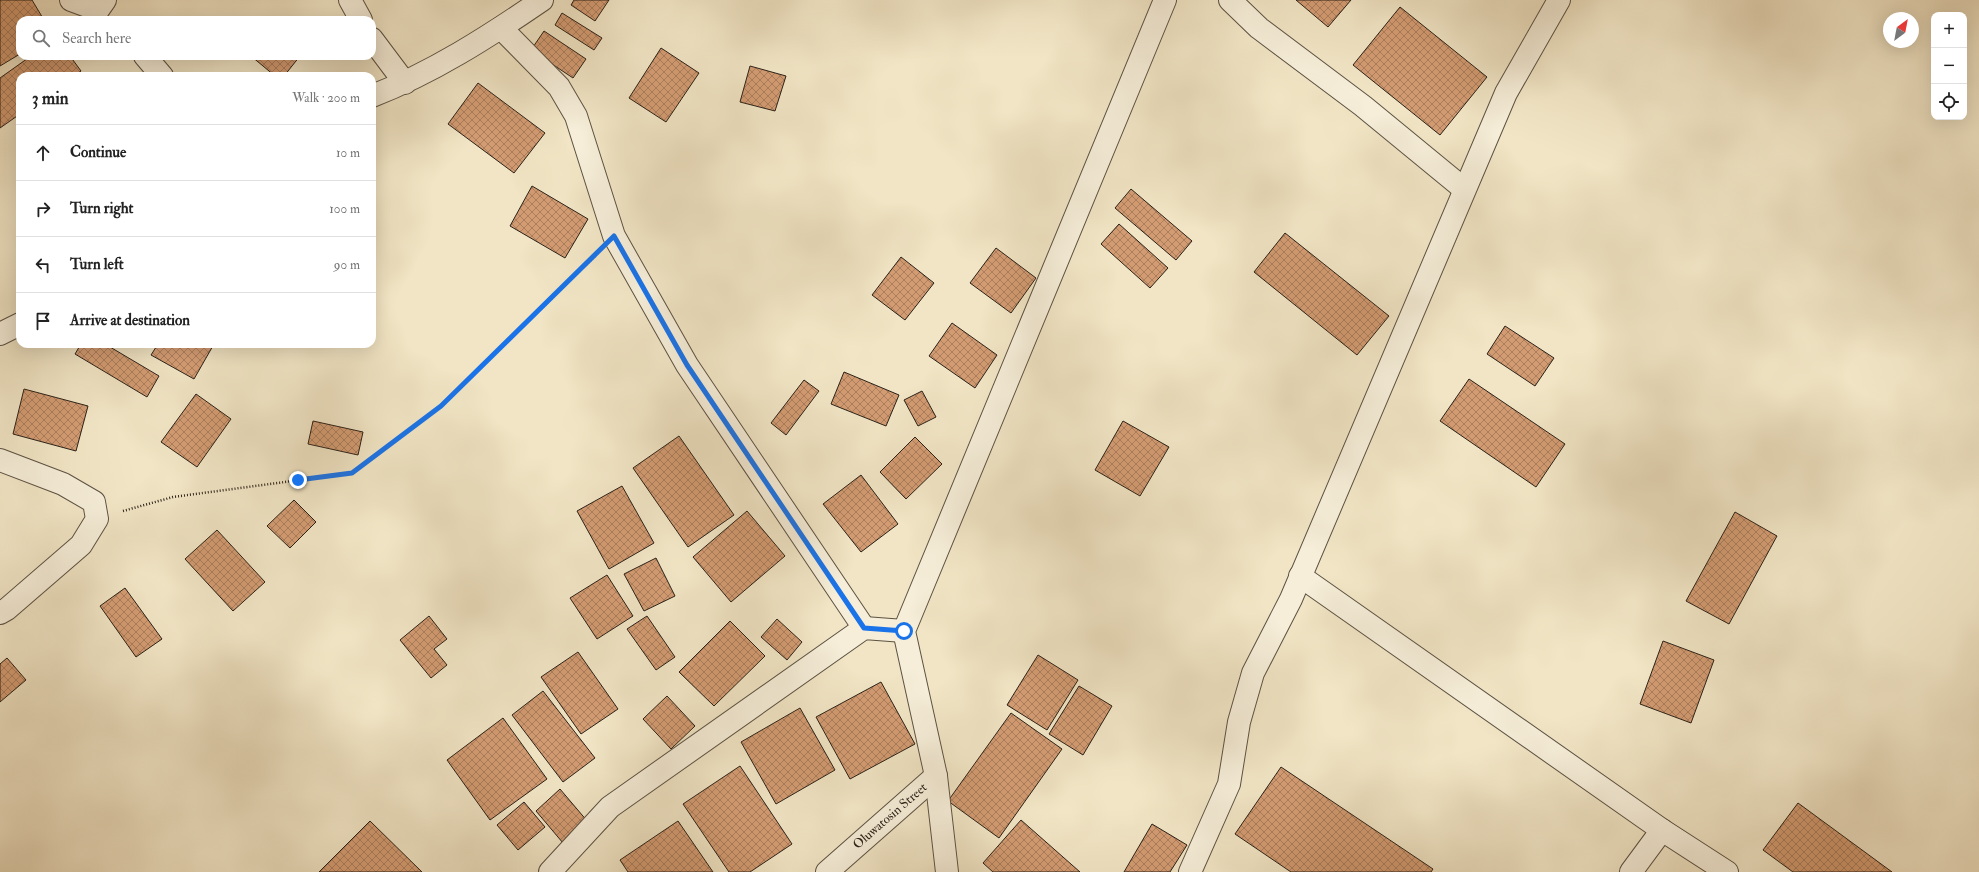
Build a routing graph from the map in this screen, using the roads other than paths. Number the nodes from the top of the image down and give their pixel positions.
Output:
1 (71, 0) edge
2 (350, 0) edge
3 (542, 0) edge
4 (1165, 0) edge
5 (1230, 0) edge
6 (1559, 0) edge
7 (104, 10) edge
8 (359, 16) edge
9 (501, 28) junction
10 (376, 44) edge
11 (148, 60) edge
12 (159, 72) edge
13 (405, 83) junction
14 (376, 94) edge
15 (1464, 189) junction
16 (16, 326) edge
17 (0, 334) edge
18 (0, 460) edge
19 (1300, 576) junction
20 (0, 613) edge
21 (864, 628) junction
22 (904, 631) junction
23 (936, 776) junction
24 (1662, 830) junction
25 (550, 872) edge
26 (827, 872) edge
27 (948, 872) edge
28 (1190, 872) edge
29 (1631, 872) edge
30 (1727, 872) edge

1 - 7 street
2 - 8 street
3 - 9 street
4 - 22 street
5 - 15 street
6 - 15 street
9 - 13 street
9 - 21 street
10 - 13 street
11 - 12 street
13 - 14 street
15 - 19 street
16 - 17 street
18 - 20 street
19 - 24 street
19 - 28 street
21 - 22 street
21 - 25 street
22 - 23 street
23 - 26 street, Oluwatosin Street
23 - 27 street
24 - 29 street
24 - 30 street

